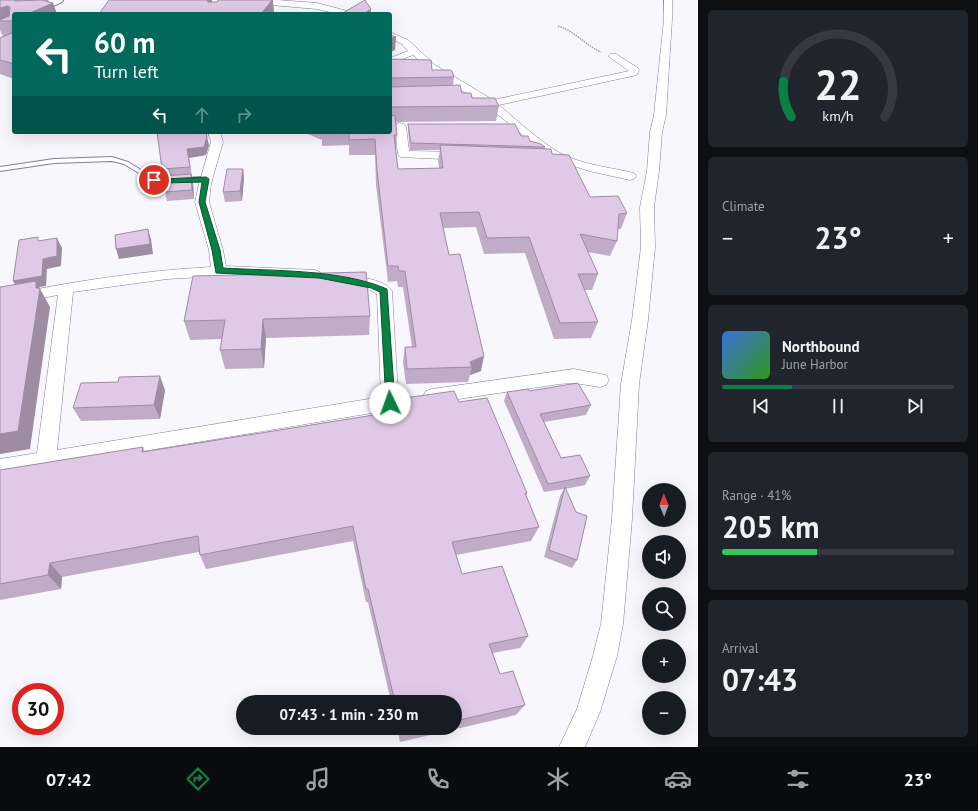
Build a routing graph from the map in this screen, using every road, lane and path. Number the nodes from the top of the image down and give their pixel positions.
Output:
1 (58, 0) edge
2 (70, 0) edge
3 (247, 0) edge
4 (668, 0) edge
5 (31, 12) edge
6 (43, 12) edge
7 (340, 12) edge
8 (558, 26) dead end
9 (392, 36) edge
10 (416, 51) junction
11 (613, 56) joint
12 (392, 60) edge
13 (475, 94) junction
14 (460, 96) edge
15 (491, 104) junction
16 (500, 125) edge
17 (515, 125) junction
18 (399, 126) edge
19 (215, 134) edge
20 (474, 156) edge
21 (557, 156) junction
22 (529, 158) edge
23 (0, 169) edge
24 (630, 176) dead end
25 (206, 179) junction
26 (219, 271) junction
27 (66, 288) junction
28 (0, 301) edge
29 (600, 380) dead end
30 (390, 403) junction
31 (46, 460) junction
32 (0, 467) edge
33 (572, 747) edge

1 - 5 highway
2 - 6 highway
3 - 7 street
4 - 33 street
8 - 11 path
9 - 10 street
10 - 12 street
10 - 13 street
11 - 15 street
13 - 14 street
13 - 15 street
15 - 17 street
16 - 17 street
17 - 21 street
18 - 20 street
19 - 25 street
21 - 22 street
21 - 24 street
23 - 25 lane
25 - 26 street
26 - 27 street
26 - 30 street
27 - 28 street
27 - 31 street
29 - 30 street
30 - 31 street
31 - 32 street

